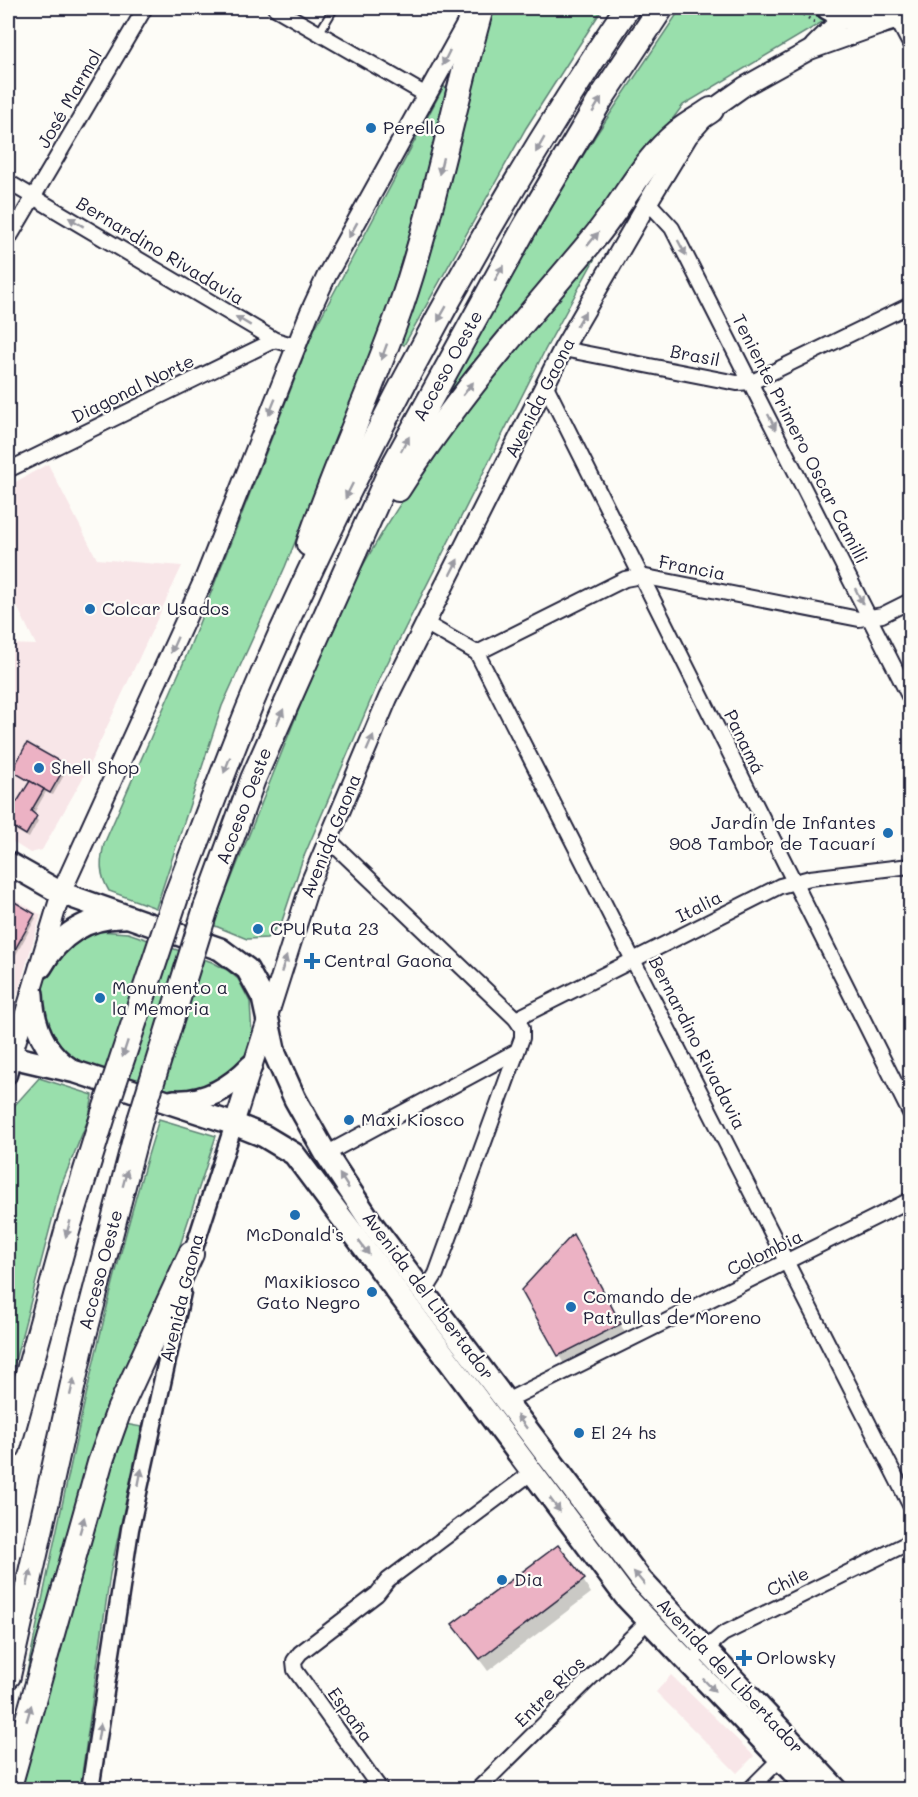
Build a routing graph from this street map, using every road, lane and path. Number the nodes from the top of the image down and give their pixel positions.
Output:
1 (145, 8) edge
2 (275, 8) edge
3 (334, 8) edge
4 (475, 8) edge
5 (481, 8) edge
6 (627, 8) edge
7 (661, 8) edge
8 (841, 11) edge
9 (895, 15) edge
10 (319, 33) junction
11 (910, 44) edge
12 (810, 50) junction
13 (428, 96) junction
14 (720, 104) junction
15 (8, 182) edge
16 (33, 197) junction
17 (648, 202) junction
18 (8, 240) edge
19 (910, 305) edge
20 (275, 340) junction
21 (296, 346) junction
22 (563, 349) junction
23 (752, 382) junction
24 (546, 387) junction
25 (8, 470) edge
26 (641, 576) junction
27 (333, 596) junction
28 (910, 602) edge
29 (871, 619) junction
30 (425, 623) junction
31 (278, 639) junction
32 (477, 652) junction
33 (910, 698) edge
34 (329, 840) junction
35 (8, 863) edge
36 (910, 866) edge
37 (793, 882) junction
38 (61, 893) junction
39 (130, 917) junction
40 (634, 959) junction
41 (41, 967) junction
42 (32, 994) junction
43 (266, 1019) junction
44 (516, 1019) junction
45 (517, 1051) junction
46 (9, 1062) edge
47 (251, 1066) junction
48 (76, 1072) junction
49 (165, 1100) junction
50 (910, 1113) edge
51 (234, 1124) junction
52 (326, 1154) junction
53 (910, 1200) edge
54 (191, 1254) junction
55 (789, 1261) junction
56 (424, 1293) junction
57 (506, 1401) junction
58 (8, 1447) edge
59 (531, 1473) junction
60 (910, 1505) edge
61 (910, 1542) edge
62 (648, 1621) junction
63 (705, 1649) junction
64 (688, 1664) junction
65 (8, 1676) edge
66 (780, 1758) junction
67 (8, 1790) edge
68 (90, 1790) edge
69 (381, 1790) edge
70 (477, 1790) edge
71 (749, 1790) edge
72 (810, 1790) edge
73 (837, 1790) edge

1 - 16 street, José Marmol
2 - 10 street
3 - 10 lane
4 -> 13 main road
5 -> 31 highway
6 -> 31 highway, Acceso Oeste
27 -> 7 highway, Acceso Oeste
8 - 9 main road
8 - 12 main road
9 - 11 street
9 - 12 main road
10 - 13 street
12 - 14 main road, Avenida Gaona
13 -> 21 main road
14 - 17 main road, Avenida Gaona
27 -> 14 highway
15 - 16 street, Bernardino Rivadavia
16 - 18 street, José Marmol
20 -> 16 street, Bernardino Rivadavia
22 -> 17 main road, Avenida Gaona
17 -> 23 street, Teniente Primero Oscar Camilli
19 - 23 street, Brasil
20 - 21 street, Bernardino Rivadavia
20 - 25 street, Diagonal Norte
21 -> 38 main road
22 - 23 street, Brasil
22 - 24 main road, Avenida Gaona
23 -> 29 street, Teniente Primero Oscar Camilli
24 - 26 street, Panamá
30 -> 24 main road, Avenida Gaona
26 - 29 street, Francia
26 - 32 street, Francia
26 - 37 street, Panamá
65 -> 27 highway, Acceso Oeste, bridge
28 - 29 street
29 - 33 street, Teniente Primero Oscar Camilli
30 - 32 street
34 -> 30 main road, Avenida Gaona
31 -> 58 highway, Acceso Oeste, bridge
32 - 40 street, Bernardino Rivadavia
43 -> 34 main road, Avenida Gaona
34 - 44 street
35 - 38 main road, Avenida del Libertador
36 - 37 street, Italia
37 - 40 street, Italia
37 - 50 street, Panamá
38 - 39 main road, Avenida del Libertador
38 - 41 main road
39 - 41 main road
39 - 43 main road, Avenida del Libertador
40 - 44 street, Italia
40 - 55 street, Bernardino Rivadavia
41 - 42 main road
42 - 46 main road
42 - 48 main road
43 - 47 main road, Avenida Gaona
43 - 52 main road, Avenida del Libertador
44 - 45 street
45 - 52 street
45 - 56 street
46 - 48 main road, Avenida del Libertador
47 - 49 main road
47 - 51 main road, Avenida Gaona
48 - 49 main road, Avenida del Libertador
49 - 51 main road, Avenida del Libertador
51 - 54 street, Avenida Gaona
51 -> 59 main road, Avenida del Libertador
56 -> 52 main road, Avenida del Libertador
53 - 55 street, Colombia
67 -> 54 highway
68 -> 54 street, Avenida Gaona
55 - 57 street, Colombia
55 - 60 street, Bernardino Rivadavia
56 - 57 main road, Avenida del Libertador
63 -> 57 main road, Avenida del Libertador
59 -> 62 main road, Avenida del Libertador
59 - 69 street, España
61 - 63 street, Chile
62 - 64 main road, Avenida del Libertador
62 - 70 street, Entre Ríos
63 - 64 street, Chile
63 - 73 main road, Avenida del Libertador
64 -> 66 main road, Avenida del Libertador
66 - 71 street
66 - 72 main road, Avenida del Libertador

